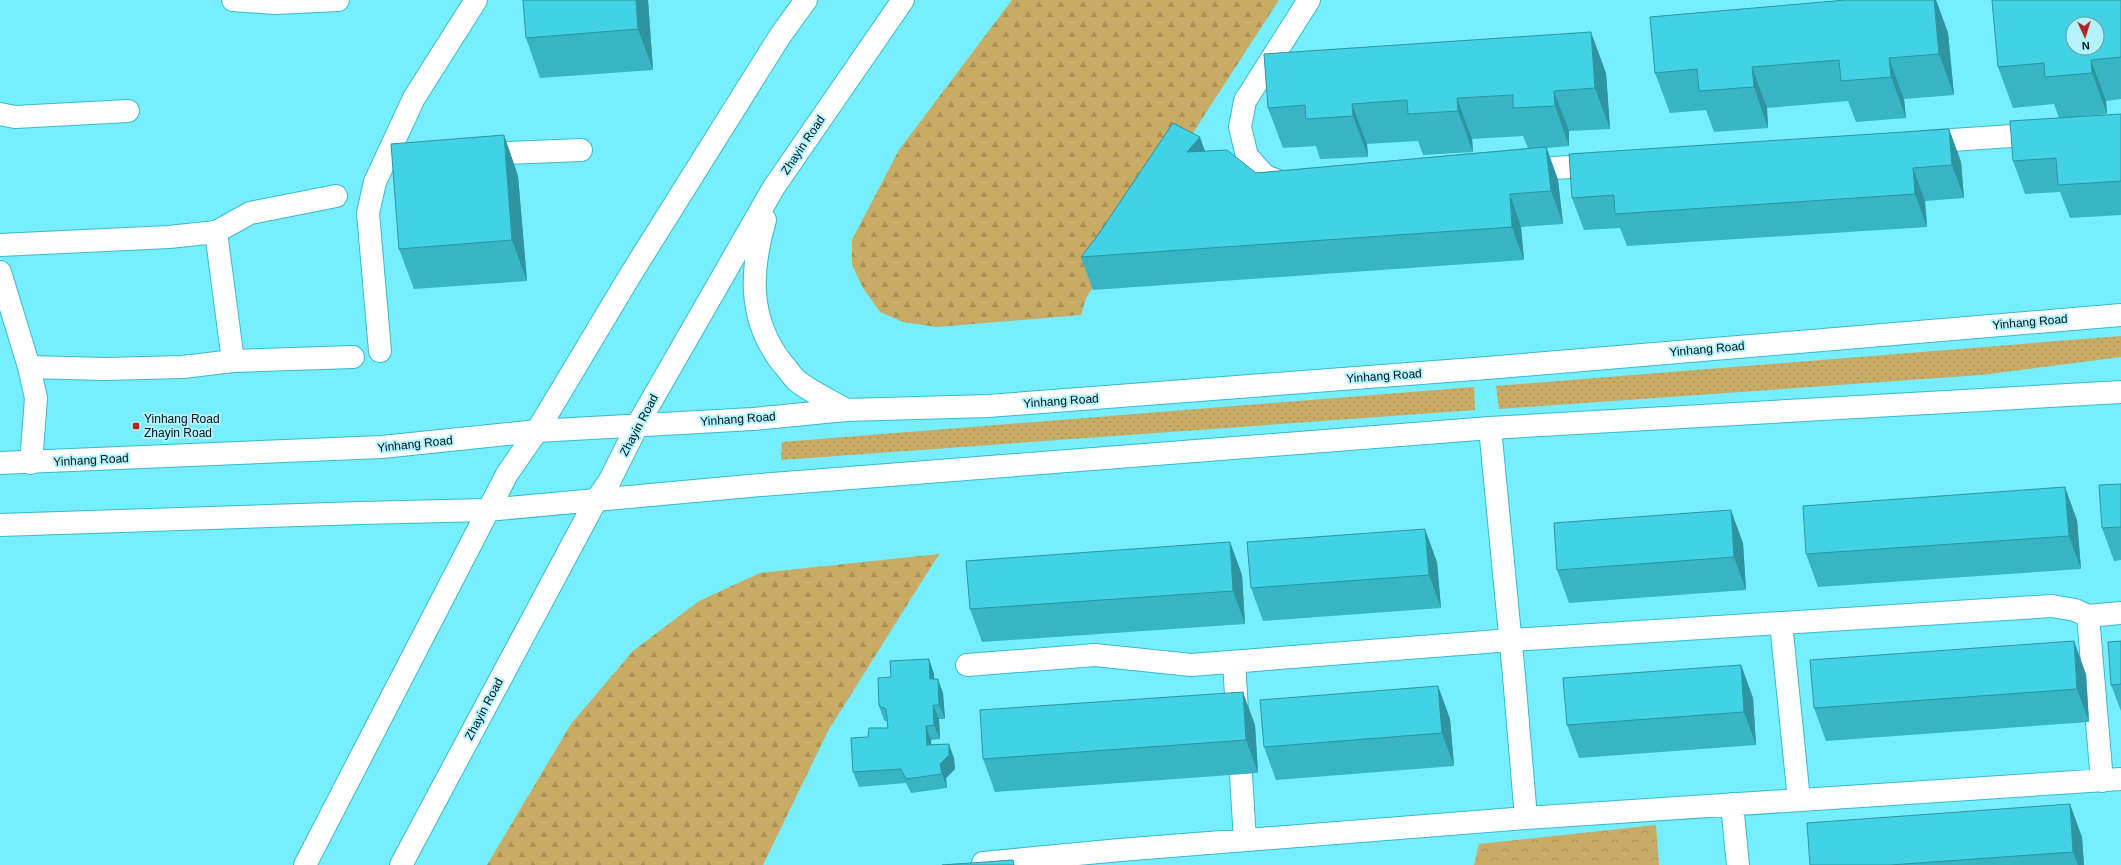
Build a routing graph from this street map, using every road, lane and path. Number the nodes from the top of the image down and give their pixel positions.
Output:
1 (233, 0) edge
2 (338, 0) edge
3 (476, 0) edge
4 (806, 0) edge
5 (903, 0) edge
6 (1309, 0) edge
7 (128, 111) dead end
8 (0, 114) edge
9 (2061, 132) edge
10 (1902, 144) edge
11 (581, 150) dead end
12 (456, 155) edge
13 (409, 157) edge
14 (386, 158) junction
15 (1622, 163) edge
16 (1504, 172) edge
17 (1311, 184) edge
18 (774, 187) junction
19 (336, 196) dead end
20 (216, 232) junction
21 (0, 245) edge
22 (0, 272) edge
23 (2121, 315) edge
24 (380, 351) dead end
25 (353, 357) dead end
26 (233, 361) junction
27 (29, 367) junction
28 (2121, 392) edge
29 (846, 410) junction
30 (638, 424) junction
31 (1490, 428) junction
32 (537, 431) junction
33 (0, 463) edge
34 (31, 463) junction
35 (595, 502) junction
36 (487, 510) junction
37 (0, 525) edge
38 (2121, 613) edge
39 (2088, 616) junction
40 (1781, 622) junction
41 (1511, 640) junction
42 (1234, 662) junction
43 (967, 665) dead end
44 (2112, 780) edge
45 (1799, 800) junction
46 (1732, 804) junction
47 (1526, 818) junction
48 (1245, 840) junction
49 (1062, 860) edge
50 (978, 864) edge
51 (305, 865) edge
52 (401, 865) edge
53 (1738, 865) edge

1 - 2 main road
3 - 14 main road
4 - 32 main road
5 - 18 main road, Zhayin Road
6 - 17 main road
7 - 8 main road
9 - 10 main road
11 - 12 main road
13 - 14 main road
14 - 24 main road
15 - 16 main road
18 - 29 main road
18 - 30 main road, Zhayin Road
19 - 20 main road
20 - 21 main road
20 - 26 main road
22 - 27 main road
23 - 29 main road, Yinhang Road
25 - 26 main road
26 - 27 main road
27 - 34 main road
28 - 31 main road
29 - 30 main road, Yinhang Road
30 - 32 main road, Yinhang Road
30 - 35 main road, Zhayin Road
31 - 35 main road
31 - 41 main road
32 - 34 main road, Yinhang Road
32 - 36 main road
33 - 34 main road, Yinhang Road
35 - 36 main road
35 - 52 main road, Zhayin Road
36 - 37 main road
36 - 51 main road
38 - 39 main road
39 - 40 main road
39 - 44 main road
40 - 41 main road
40 - 45 main road
41 - 42 main road
41 - 47 main road
42 - 43 main road
42 - 48 main road
44 - 45 main road
45 - 46 main road
46 - 47 main road
46 - 53 main road
47 - 48 main road
48 - 49 main road
49 - 50 main road

